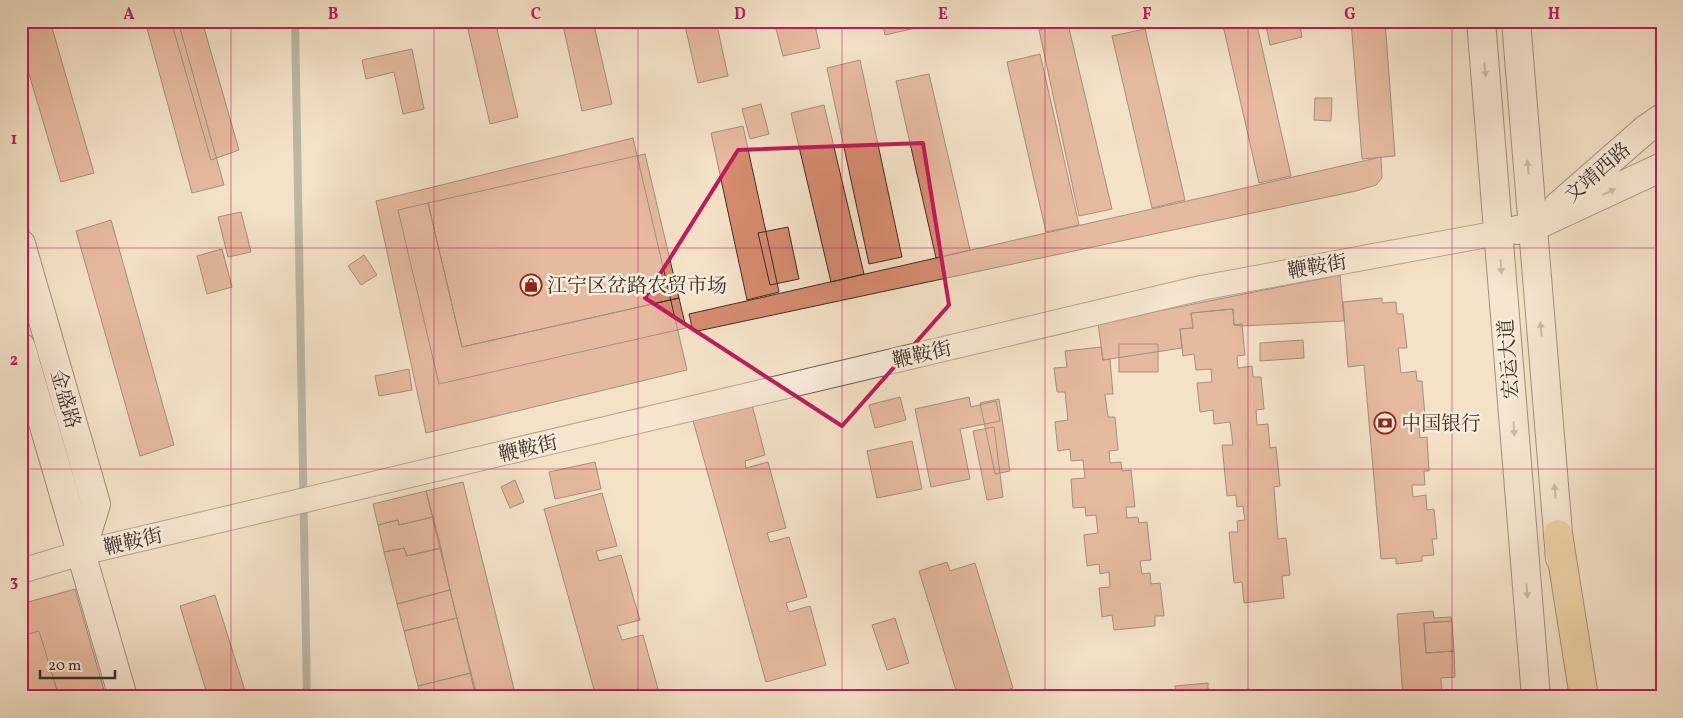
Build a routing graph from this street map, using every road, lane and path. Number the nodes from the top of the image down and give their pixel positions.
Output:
1 (1481, 21) edge
2 (1516, 21) edge
3 (1662, 118) edge
4 (1662, 167) edge
5 (1533, 227) junction
6 (1498, 233) junction
7 (21, 244) edge
8 (21, 347) edge
9 (1558, 534) junction
10 (81, 553) junction
11 (21, 571) edge
12 (123, 697) edge
13 (1536, 697) edge
14 (1571, 697) edge
15 (1584, 697) edge

1 -> 6 main road, 宏运大道
5 -> 2 main road, 宏运大道
3 - 5 main road, 文靖西路
5 -> 4 main road, 文靖西路
5 - 6 main road, 文靖西路
9 -> 5 main road, 宏运大道
6 - 10 street, 鞭鞍街
6 -> 13 main road, 宏运大道
7 - 10 main road, 金盛路
8 - 10 main road, 金盛路
9 - 14 main road, 宏运大道
9 - 15 highway
10 - 11 street, 鞭鞍街
10 - 12 main road, 金盛路

